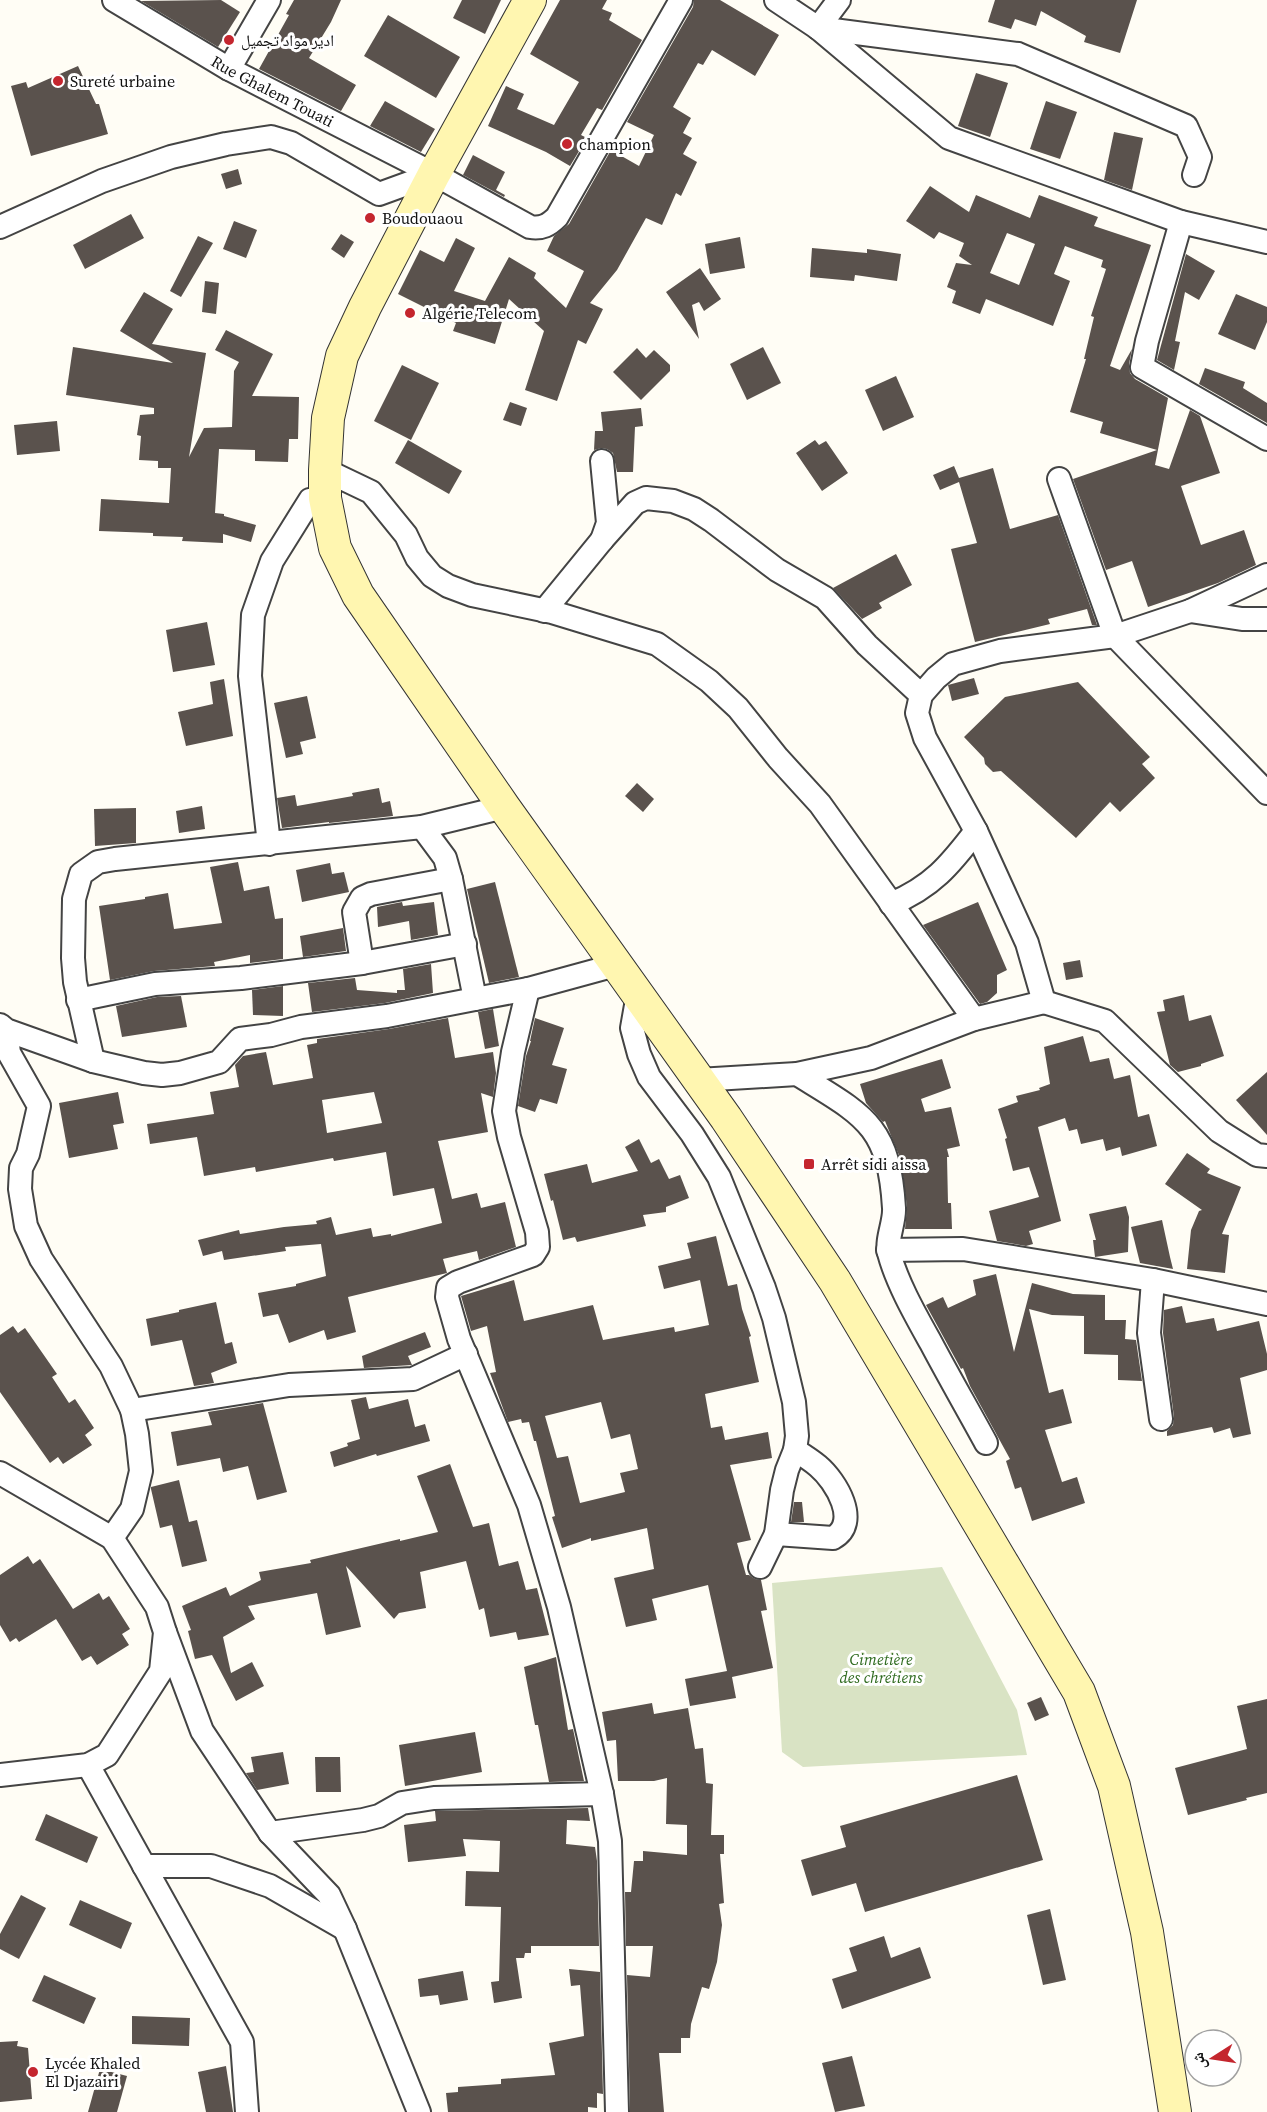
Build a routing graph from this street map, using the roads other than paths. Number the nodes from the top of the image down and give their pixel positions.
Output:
1 (114, 0) edge
2 (269, 0) edge
3 (530, 0) edge
4 (681, 0) edge
5 (776, 0) edge
6 (839, 0) edge
7 (818, 28) junction
8 (229, 69) junction
9 (435, 174) junction
10 (1194, 175) dead end
11 (1181, 222) junction
12 (0, 227) edge
13 (1267, 242) edge
14 (1267, 438) edge
15 (602, 461) dead end
16 (1059, 479) dead end
17 (325, 484) junction
18 (602, 540) junction
19 (1267, 575) edge
20 (544, 610) junction
21 (1190, 611) junction
22 (1267, 619) edge
23 (1115, 636) junction
24 (921, 695) junction
25 (1267, 793) edge
26 (504, 807) junction
27 (422, 827) junction
28 (976, 831) junction
29 (268, 844) junction
30 (451, 879) junction
31 (891, 904) junction
32 (465, 944) junction
33 (362, 963) junction
34 (616, 965) junction
35 (528, 988) junction
36 (638, 994) junction
37 (475, 999) junction
38 (78, 1000) junction
39 (1044, 1002) junction
40 (974, 1019) junction
41 (3, 1028) edge
42 (93, 1061) junction
43 (797, 1074) junction
44 (698, 1080) junction
45 (1267, 1156) edge
46 (888, 1250) junction
47 (1153, 1280) junction
48 (1267, 1304) edge
49 (466, 1354) junction
50 (132, 1410) junction
51 (1161, 1419) dead end
52 (986, 1443) dead end
53 (795, 1450) junction
54 (0, 1473) edge
55 (776, 1534) junction
56 (112, 1538) junction
57 (760, 1567) dead end
58 (165, 1632) junction
59 (98, 1760) junction
60 (0, 1775) edge
61 (602, 1794) junction
62 (270, 1833) junction
63 (144, 1866) junction
64 (345, 1929) junction
65 (247, 2112) edge
66 (419, 2112) edge
67 (617, 2112) edge
68 (1175, 2112) edge

1 - 8 street, Rue Ghalem Touati
2 - 8 street
3 - 9 main road
4 - 9 street, Rue Ghalem Touati
5 - 7 street
6 - 7 street
7 - 10 street
7 - 11 street
8 - 9 street, Rue Ghalem Touati
9 - 12 street
9 - 17 main road
11 - 13 street
11 - 14 street
15 - 18 street
16 - 23 street
17 - 20 street
17 - 26 main road
17 - 29 street
18 - 20 street
18 - 24 street
19 - 21 street
20 - 31 street
21 - 22 street
21 - 23 street
23 - 24 street
23 - 25 street
24 - 28 street
26 - 27 street
26 - 34 main road
27 - 29 street
27 - 30 street
28 - 31 street
28 - 39 street
29 - 38 street
30 - 32 street
30 - 33 street
31 - 40 street
32 - 33 street
32 - 37 street
33 - 38 street
34 - 35 street
34 - 36 main road
35 - 37 street
35 - 49 street
36 - 44 main road
36 - 53 street
37 - 42 street
38 - 42 street
39 - 40 street
39 - 45 street
40 - 43 street
41 - 42 street
41 - 50 street
43 - 44 street
43 - 46 street
44 - 68 main road
46 - 47 street
46 - 52 street
47 - 48 street
47 - 51 street
49 - 50 street
49 - 61 street
50 - 56 street
53 - 55 street
53 - 55 street
54 - 56 street
55 - 57 street
56 - 58 street
58 - 59 street
58 - 62 street
59 - 60 street
59 - 63 street
61 - 62 street
61 - 67 street
62 - 64 street
63 - 64 street
63 - 65 street
64 - 66 street

